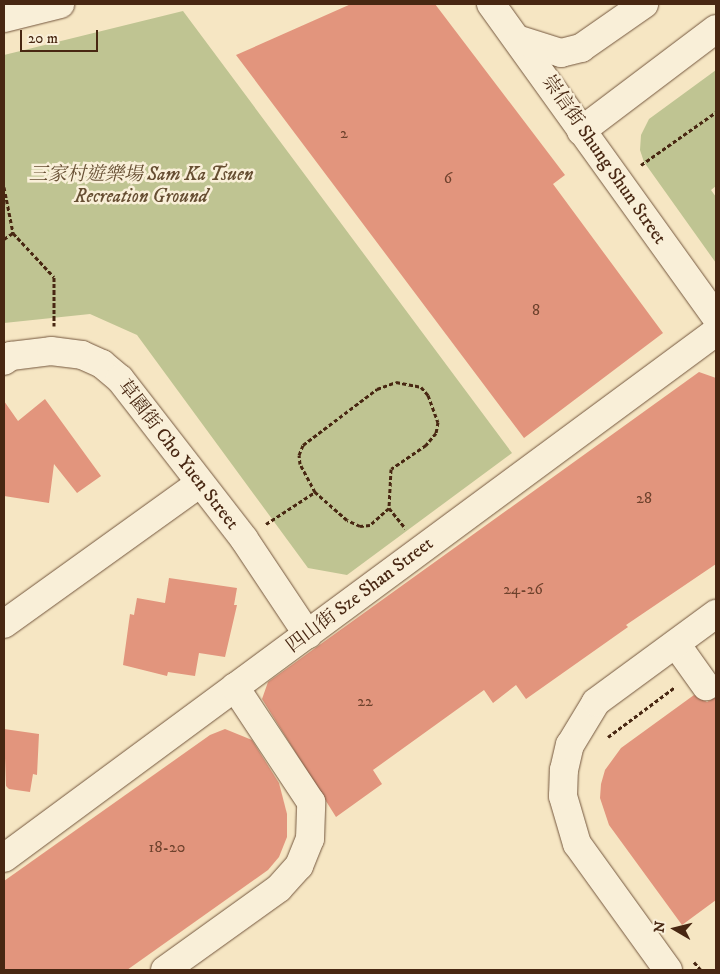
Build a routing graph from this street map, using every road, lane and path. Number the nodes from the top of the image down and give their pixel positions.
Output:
1 (60, 4) edge
2 (491, 4) edge
3 (644, 4) edge
4 (4, 18) edge
5 (716, 29) edge
6 (520, 40) junction
7 (716, 112) edge
8 (581, 131) junction
9 (642, 165) dead end
10 (4, 187) edge
11 (13, 233) junction
12 (4, 239) edge
13 (716, 317) edge
14 (716, 332) edge
15 (54, 334) dead end
16 (4, 361) edge
17 (200, 483) junction
18 (315, 492) junction
19 (389, 508) junction
20 (258, 529) dead end
21 (406, 529) dead end
22 (716, 614) edge
23 (4, 624) edge
24 (308, 635) junction
25 (676, 644) junction
26 (701, 679) joint
27 (235, 687) junction
28 (604, 744) dead end
29 (4, 858) edge
30 (679, 964) edge
31 (165, 970) edge
32 (701, 970) edge

1 - 4 street
2 - 6 street, 崇信街 Shung Shun Street
3 - 6 street
5 - 8 street
6 - 8 street, 崇信街 Shung Shun Street
7 - 9 path
8 - 13 street, 崇信街 Shung Shun Street
10 - 11 path
11 - 12 path
11 - 15 path
14 - 24 street, 四山街 Sze Shan Street
16 - 17 street, 草園街 Cho Yuen Street
17 - 23 street
17 - 24 street, 草園街 Cho Yuen Street
18 - 19 path
18 - 19 path
18 - 20 path
19 - 21 path
22 - 25 street
24 - 27 street, 四山街 Sze Shan Street
25 - 26 street
25 - 30 street
26 - 28 path
27 - 29 street, 四山街 Sze Shan Street
27 - 31 street
30 - 32 path

